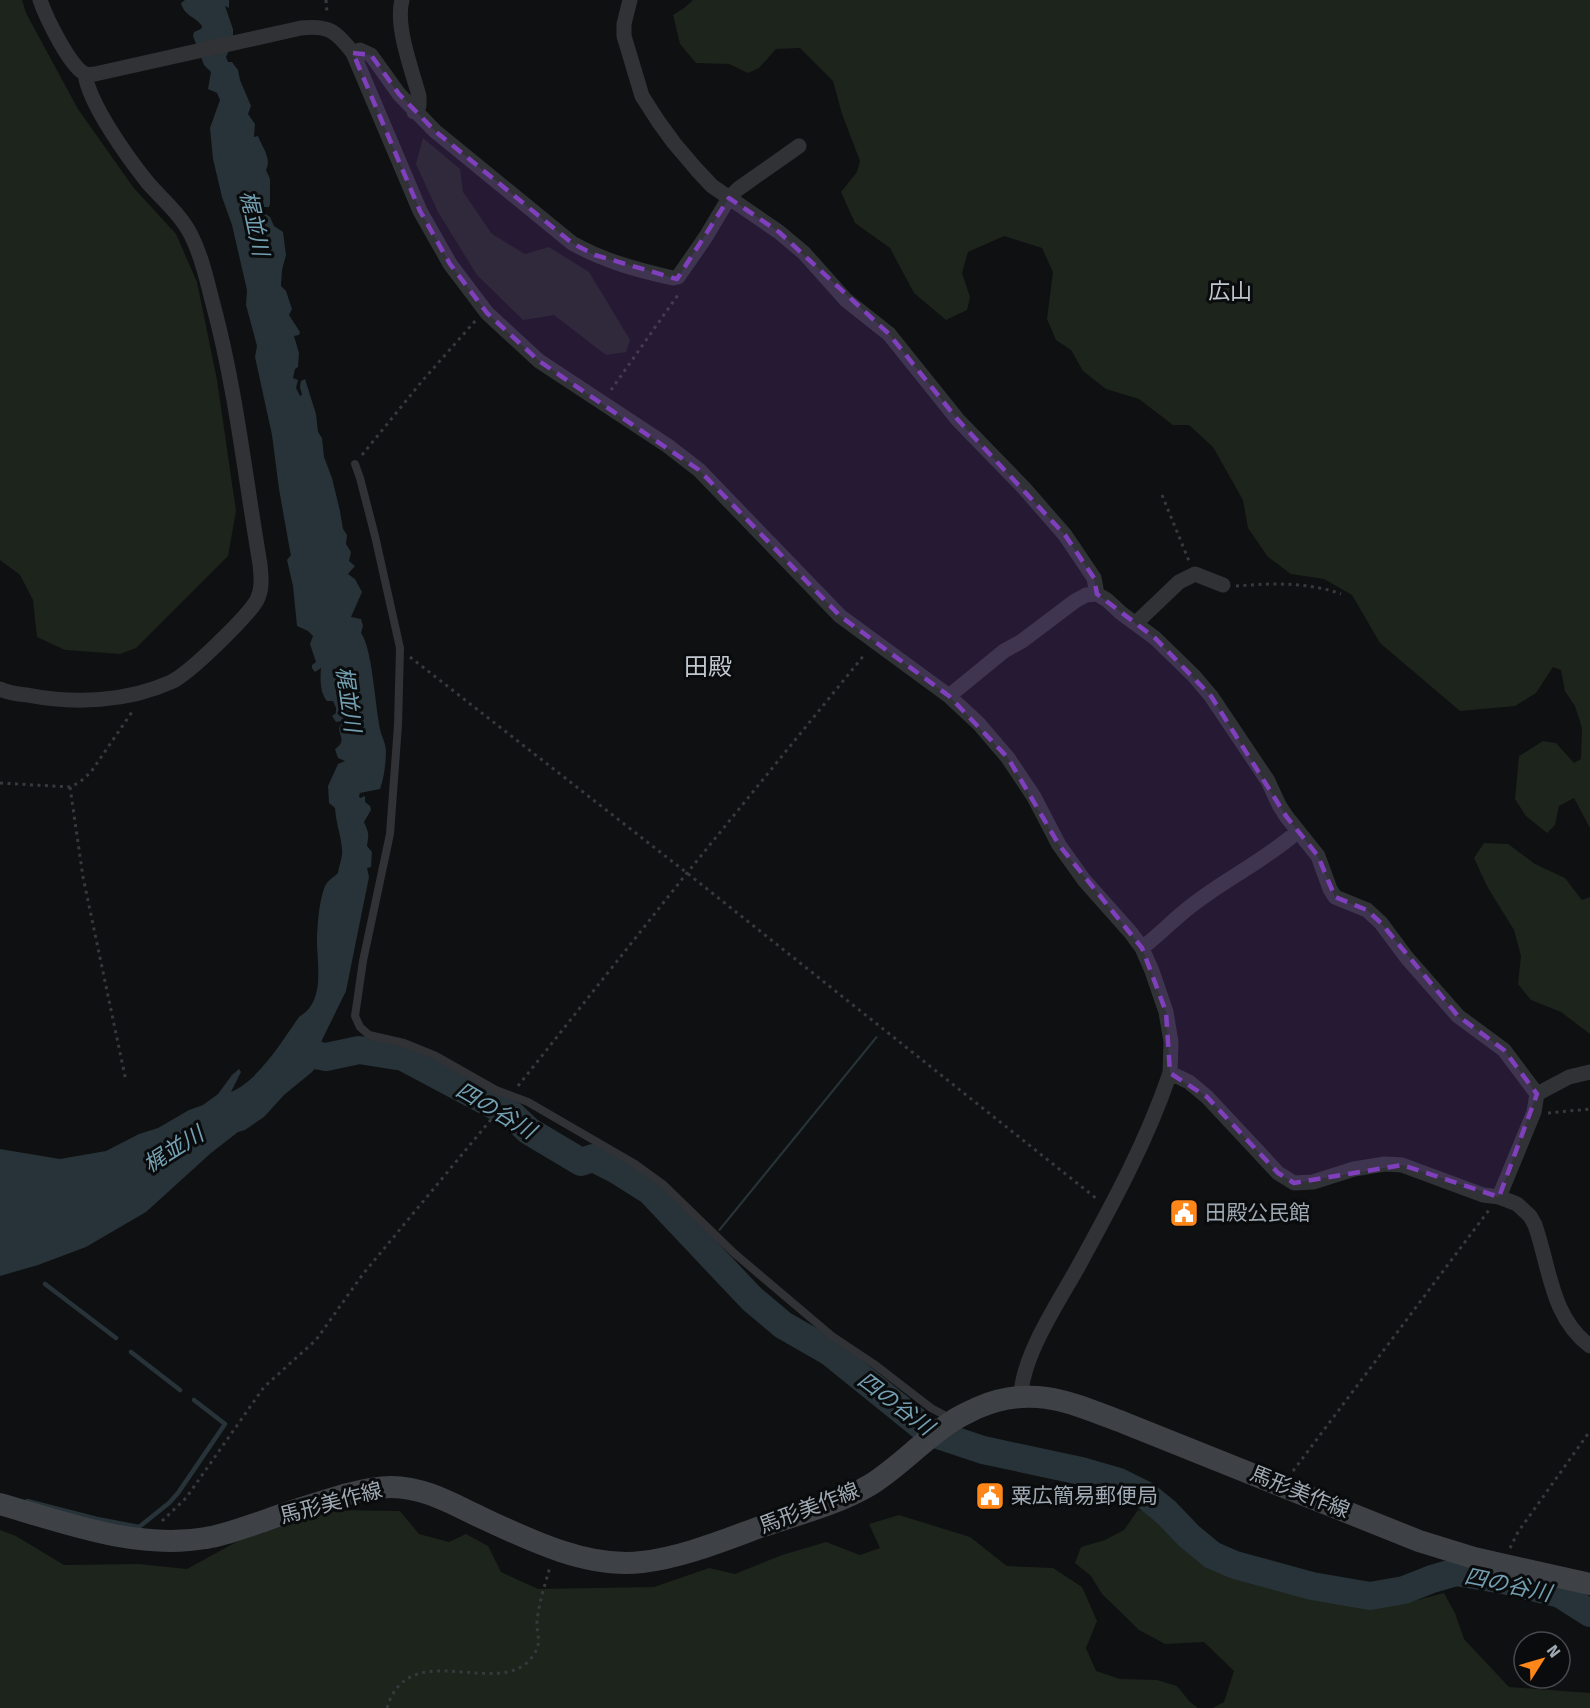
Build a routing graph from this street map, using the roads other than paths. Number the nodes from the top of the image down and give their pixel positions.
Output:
1 (40, 0) edge
2 (402, 0) edge
3 (630, 0) edge
4 (353, 53) junction
5 (85, 74) junction
6 (414, 112) junction
7 (799, 146) dead end
8 (729, 198) junction
9 (355, 464) road end
10 (1222, 585) road end
11 (1097, 594) junction
12 (1136, 623) junction
13 (0, 689) edge
14 (949, 696) junction
15 (1298, 832) junction
16 (1142, 948) junction
17 (1590, 1072) edge
18 (1170, 1073) junction
19 (1537, 1094) junction
20 (1498, 1197) junction
21 (1590, 1346) edge
22 (1021, 1396) junction
23 (950, 1422) junction
24 (0, 1504) edge
25 (1590, 1584) edge

1 - 5 street
2 - 6 street
3 - 8 street
4 - 5 street
4 - 6 street
4 - 14 street
5 - 13 street
6 - 8 street
7 - 8 street
8 - 11 street
9 - 23 lane
10 - 12 street
11 - 12 street
11 - 14 street
12 - 15 street
14 - 16 street
15 - 16 street
15 - 19 street
16 - 18 street
17 - 19 street
18 - 20 street
18 - 22 street
19 - 20 street
20 - 21 street
22 - 23 main road, 馬形美作線
22 - 25 main road, 馬形美作線
23 - 24 main road, 馬形美作線

